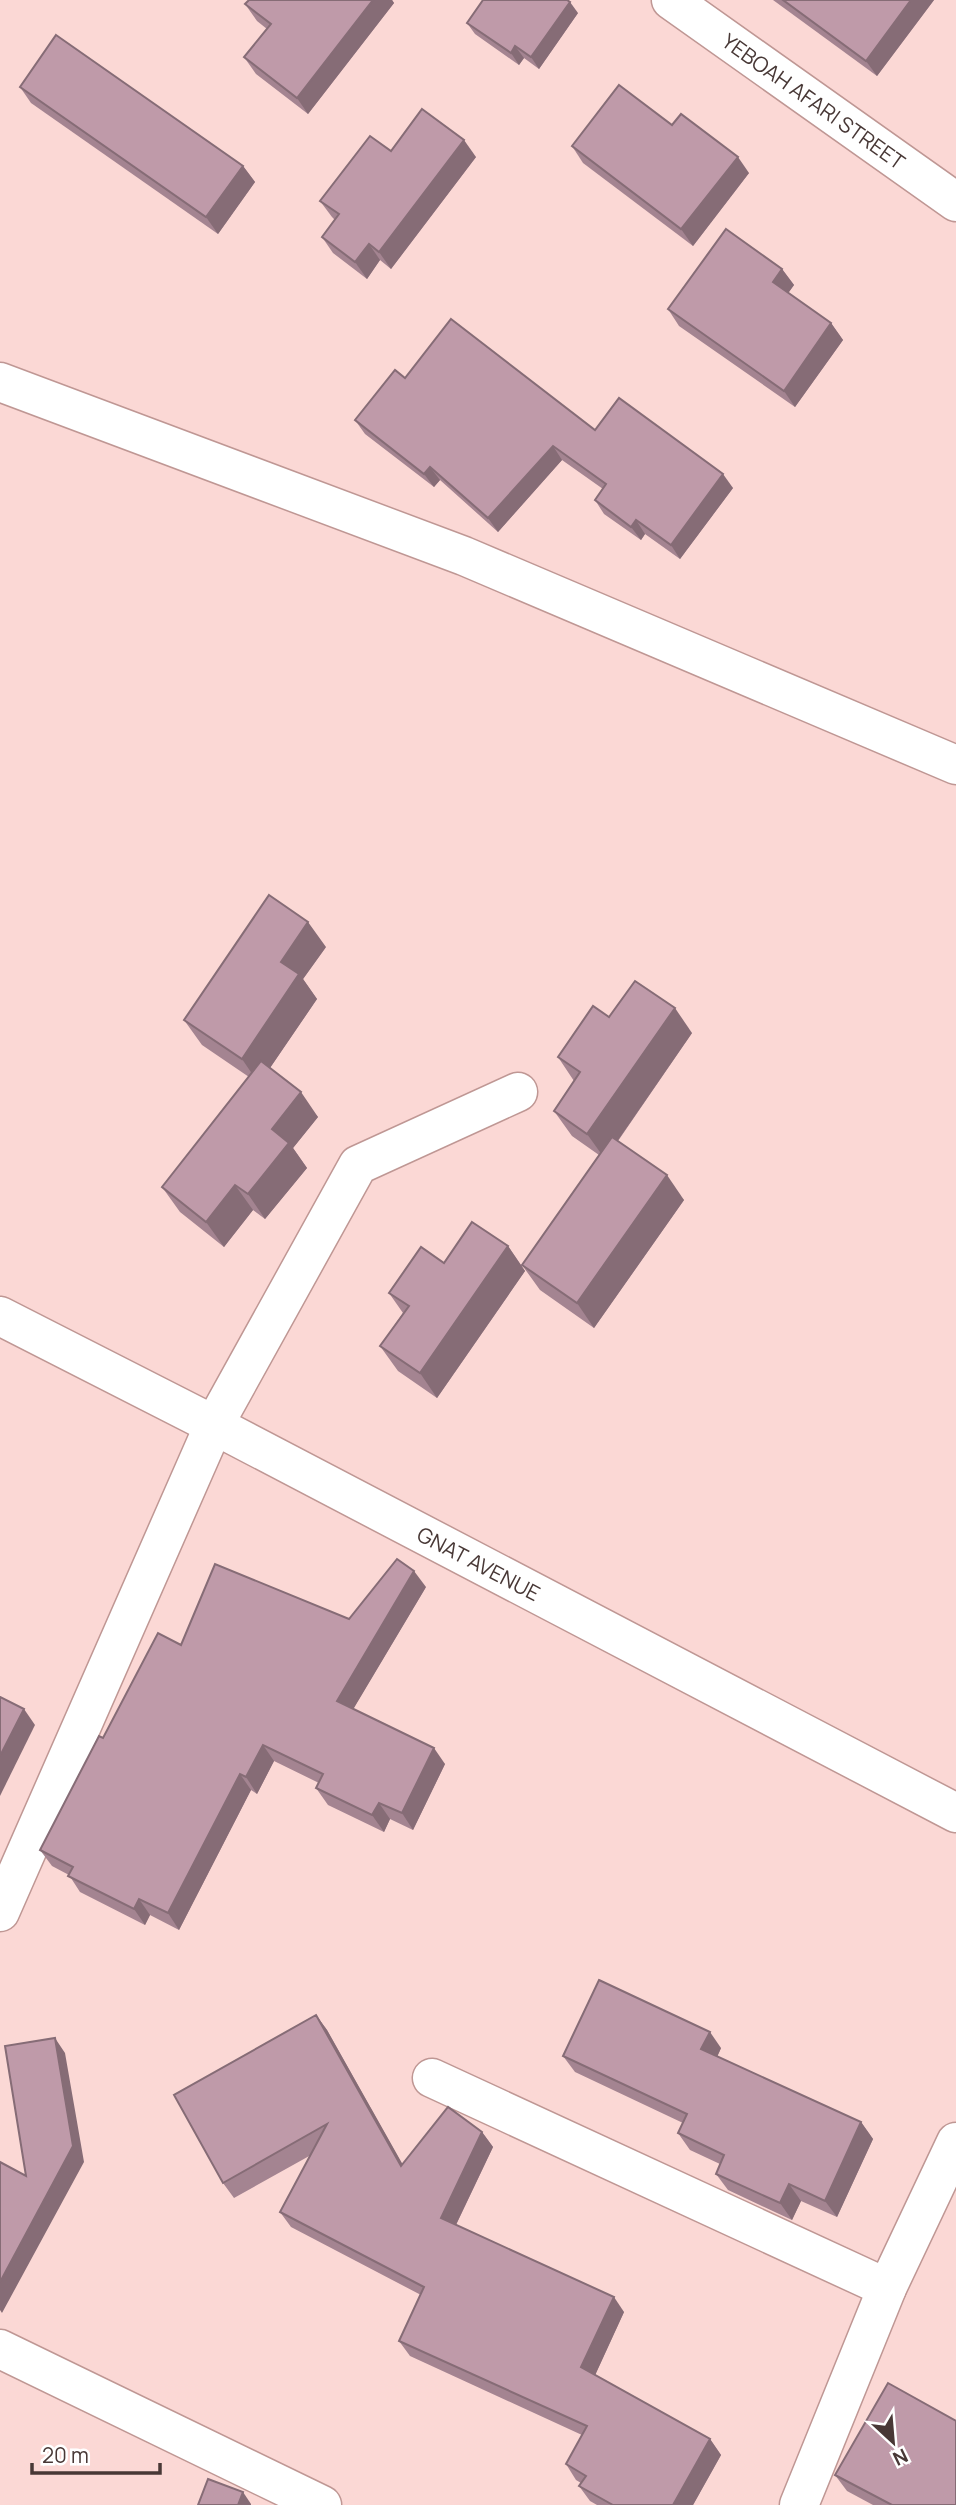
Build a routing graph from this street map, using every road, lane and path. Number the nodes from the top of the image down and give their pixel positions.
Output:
1 (671, 0) edge
2 (952, 189) edge
3 (0, 382) edge
4 (956, 765) edge
5 (518, 1092) dead end
6 (0, 1316) edge
7 (214, 1425) junction
8 (956, 1813) edge
9 (0, 1912) edge
10 (432, 2078) dead end
11 (956, 2142) edge
12 (887, 2287) junction
13 (0, 2349) edge
14 (322, 2505) edge
15 (799, 2505) edge

1 - 2 street, YEBOAH AFARI STREET
3 - 4 street
5 - 7 street
6 - 7 street, GNAT AVENUE
7 - 8 street, GNAT AVENUE
7 - 9 street
10 - 12 street
11 - 12 street
12 - 15 street
13 - 14 street

